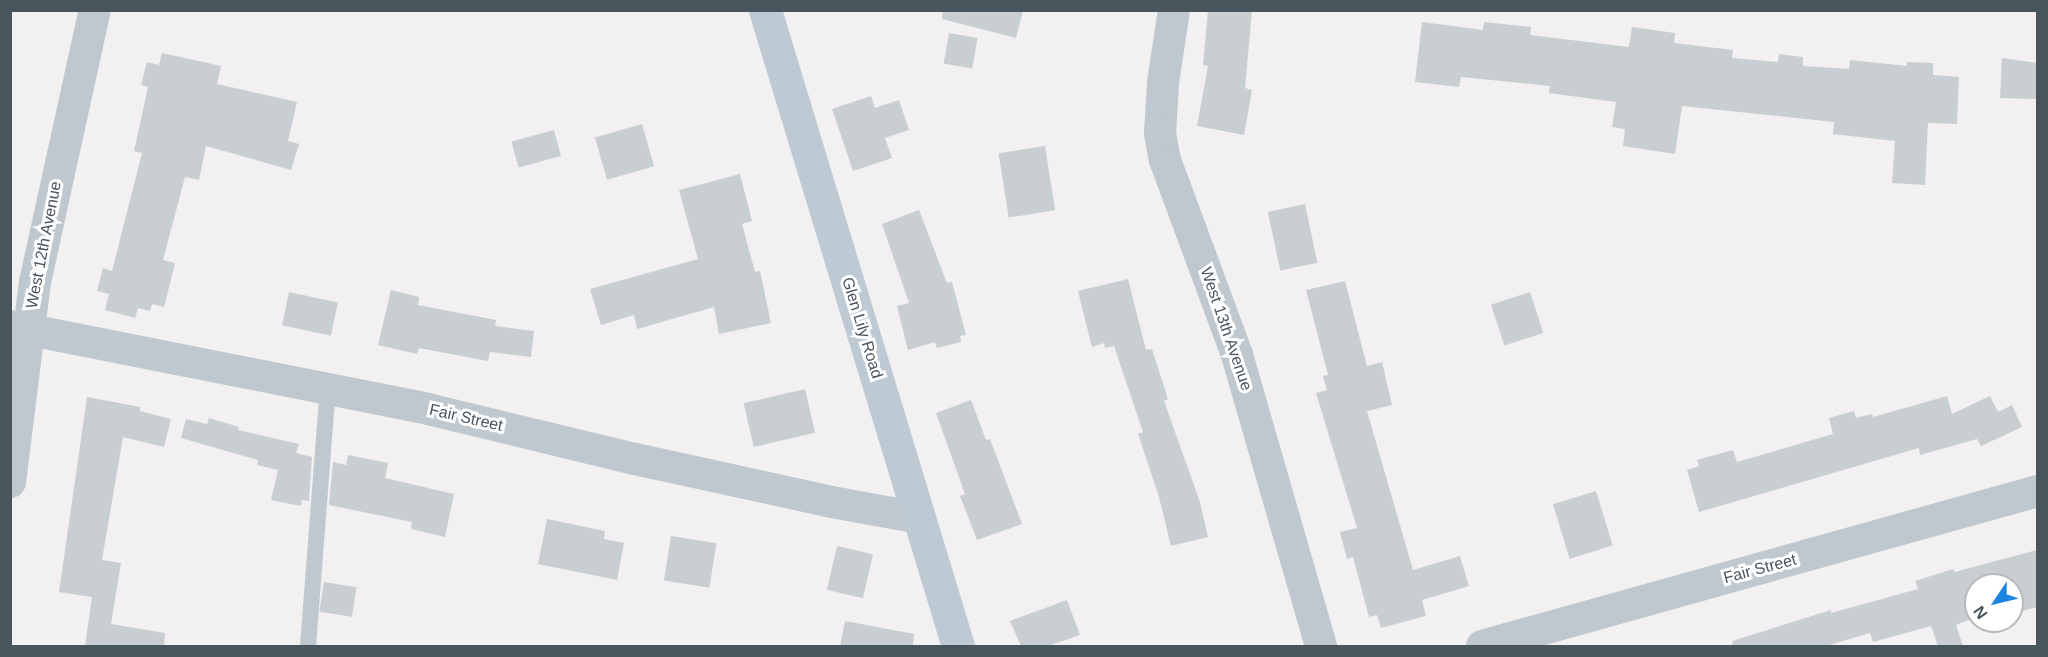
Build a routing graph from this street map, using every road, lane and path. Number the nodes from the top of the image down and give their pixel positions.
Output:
1 (95, 10) edge
2 (765, 10) edge
3 (1174, 10) edge
4 (19, 328) edge
5 (328, 388) junction
6 (10, 482) edge
7 (2037, 491) edge
8 (920, 518) junction
9 (308, 646) edge
10 (958, 646) edge
11 (1321, 646) edge
12 (1482, 646) edge

1 - 4 street, West 12th Avenue
2 - 8 street, Glen Lily Road
3 - 11 street, West 13th Avenue
4 - 5 street, Fair Street
4 - 6 street, West 12th Avenue
5 - 8 street, Fair Street
5 - 9 lane
7 - 12 street, Fair Street
8 - 10 street, Glen Lily Road

